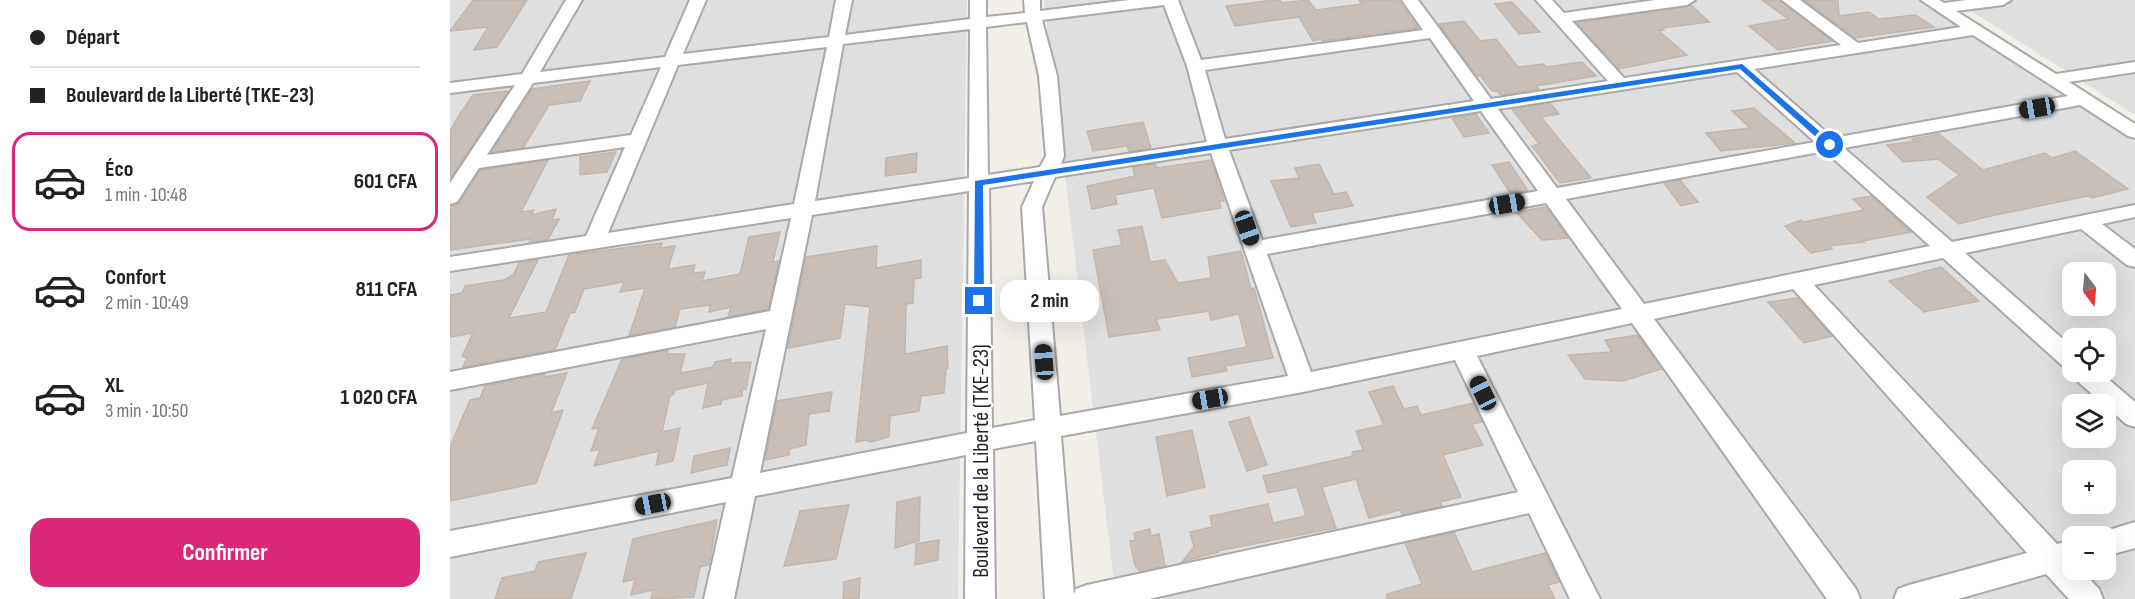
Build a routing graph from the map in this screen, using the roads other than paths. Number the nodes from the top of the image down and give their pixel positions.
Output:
1 (574, 0) edge
2 (844, 0) edge
3 (978, 0) edge
4 (1168, 0) edge
5 (1410, 0) edge
6 (1544, 0) edge
7 (1687, 0) edge
8 (1790, 0) edge
9 (2003, 0) edge
10 (703, 1) edge
11 (1934, 4) edge
12 (1033, 8) edge
13 (1561, 18) junction
14 (978, 23) junction
15 (1974, 30) junction
16 (1434, 33) junction
17 (837, 40) junction
18 (1856, 49) junction
19 (672, 60) junction
20 (1195, 66) junction
21 (1742, 67) junction
22 (2135, 67) edge
23 (528, 78) junction
24 (2052, 80) junction
25 (1621, 85) junction
26 (450, 88) edge
27 (2083, 99) junction
28 (1487, 105) junction
29 (2135, 132) edge
30 (638, 141) junction
31 (1830, 145) junction
32 (1218, 146) junction
33 (473, 163) junction
34 (1047, 173) junction
35 (978, 183) junction
36 (1553, 196) junction
37 (450, 198) edge
38 (803, 210) junction
39 (2135, 211) edge
40 (2084, 221) junction
41 (594, 242) junction
42 (1254, 249) junction
43 (1947, 250) junction
44 (2135, 260) edge
45 (450, 264) edge
46 (1798, 281) junction
47 (1638, 314) junction
48 (779, 318) junction
49 (1462, 350) junction
50 (2062, 352) edge
51 (450, 381) edge
52 (2095, 382) edge
53 (1302, 383) junction
54 (2135, 417) edge
55 (1049, 428) junction
56 (980, 442) junction
57 (743, 486) junction
58 (1536, 501) junction
59 (2135, 535) edge
60 (2116, 540) edge
61 (450, 544) edge
62 (2062, 556) edge
63 (2077, 580) edge
64 (719, 599) edge
65 (980, 599) edge
66 (1060, 599) edge
67 (1087, 599) edge
68 (1585, 599) edge
69 (1845, 599) edge
70 (1909, 599) edge
71 (2088, 599) edge

1 - 23 street
2 - 17 street
3 - 14 street, Boulevard de la Liberté (TKE-23)
4 - 12 street
4 - 20 street
5 - 16 street
6 - 13 street
7 - 13 street
8 - 18 street
9 - 11 street
10 - 19 street
11 - 15 street
12 - 14 street
12 - 34 street
13 - 25 street
14 - 17 street
14 - 35 street, Boulevard de la Liberté (TKE-23)
15 - 18 street
15 - 24 street
16 - 20 street
16 - 28 street
17 - 19 street
17 - 38 street
18 - 21 street
19 - 23 street
19 - 30 street
20 - 32 street
21 - 25 street
21 - 31 street
22 - 24 street
23 - 26 street
23 - 33 street
24 - 27 street
25 - 28 street
27 - 29 street
27 - 31 street
28 - 32 street
28 - 36 street
30 - 33 street
30 - 41 street
31 - 36 street
31 - 43 street
32 - 34 street
32 - 42 street
33 - 37 street
34 - 35 street
34 - 55 street
35 - 38 street
35 - 56 street, Boulevard de la Liberté (TKE-23)
36 - 42 street
36 - 47 street
38 - 41 street
38 - 48 street
39 - 40 street
40 - 43 street
40 - 44 street
41 - 45 street
42 - 53 street
43 - 46 street
43 - 50 street
46 - 47 street
46 - 62 street
47 - 49 street
47 - 69 street
48 - 51 street
48 - 57 street
49 - 53 street
49 - 58 street
52 - 54 street
53 - 55 street
55 - 56 street
55 - 66 street
56 - 57 street
56 - 65 street, Boulevard de la Liberté (TKE-23)
57 - 61 street
57 - 64 street
58 - 67 street
58 - 68 street
59 - 60 street
62 - 70 street
63 - 71 street

